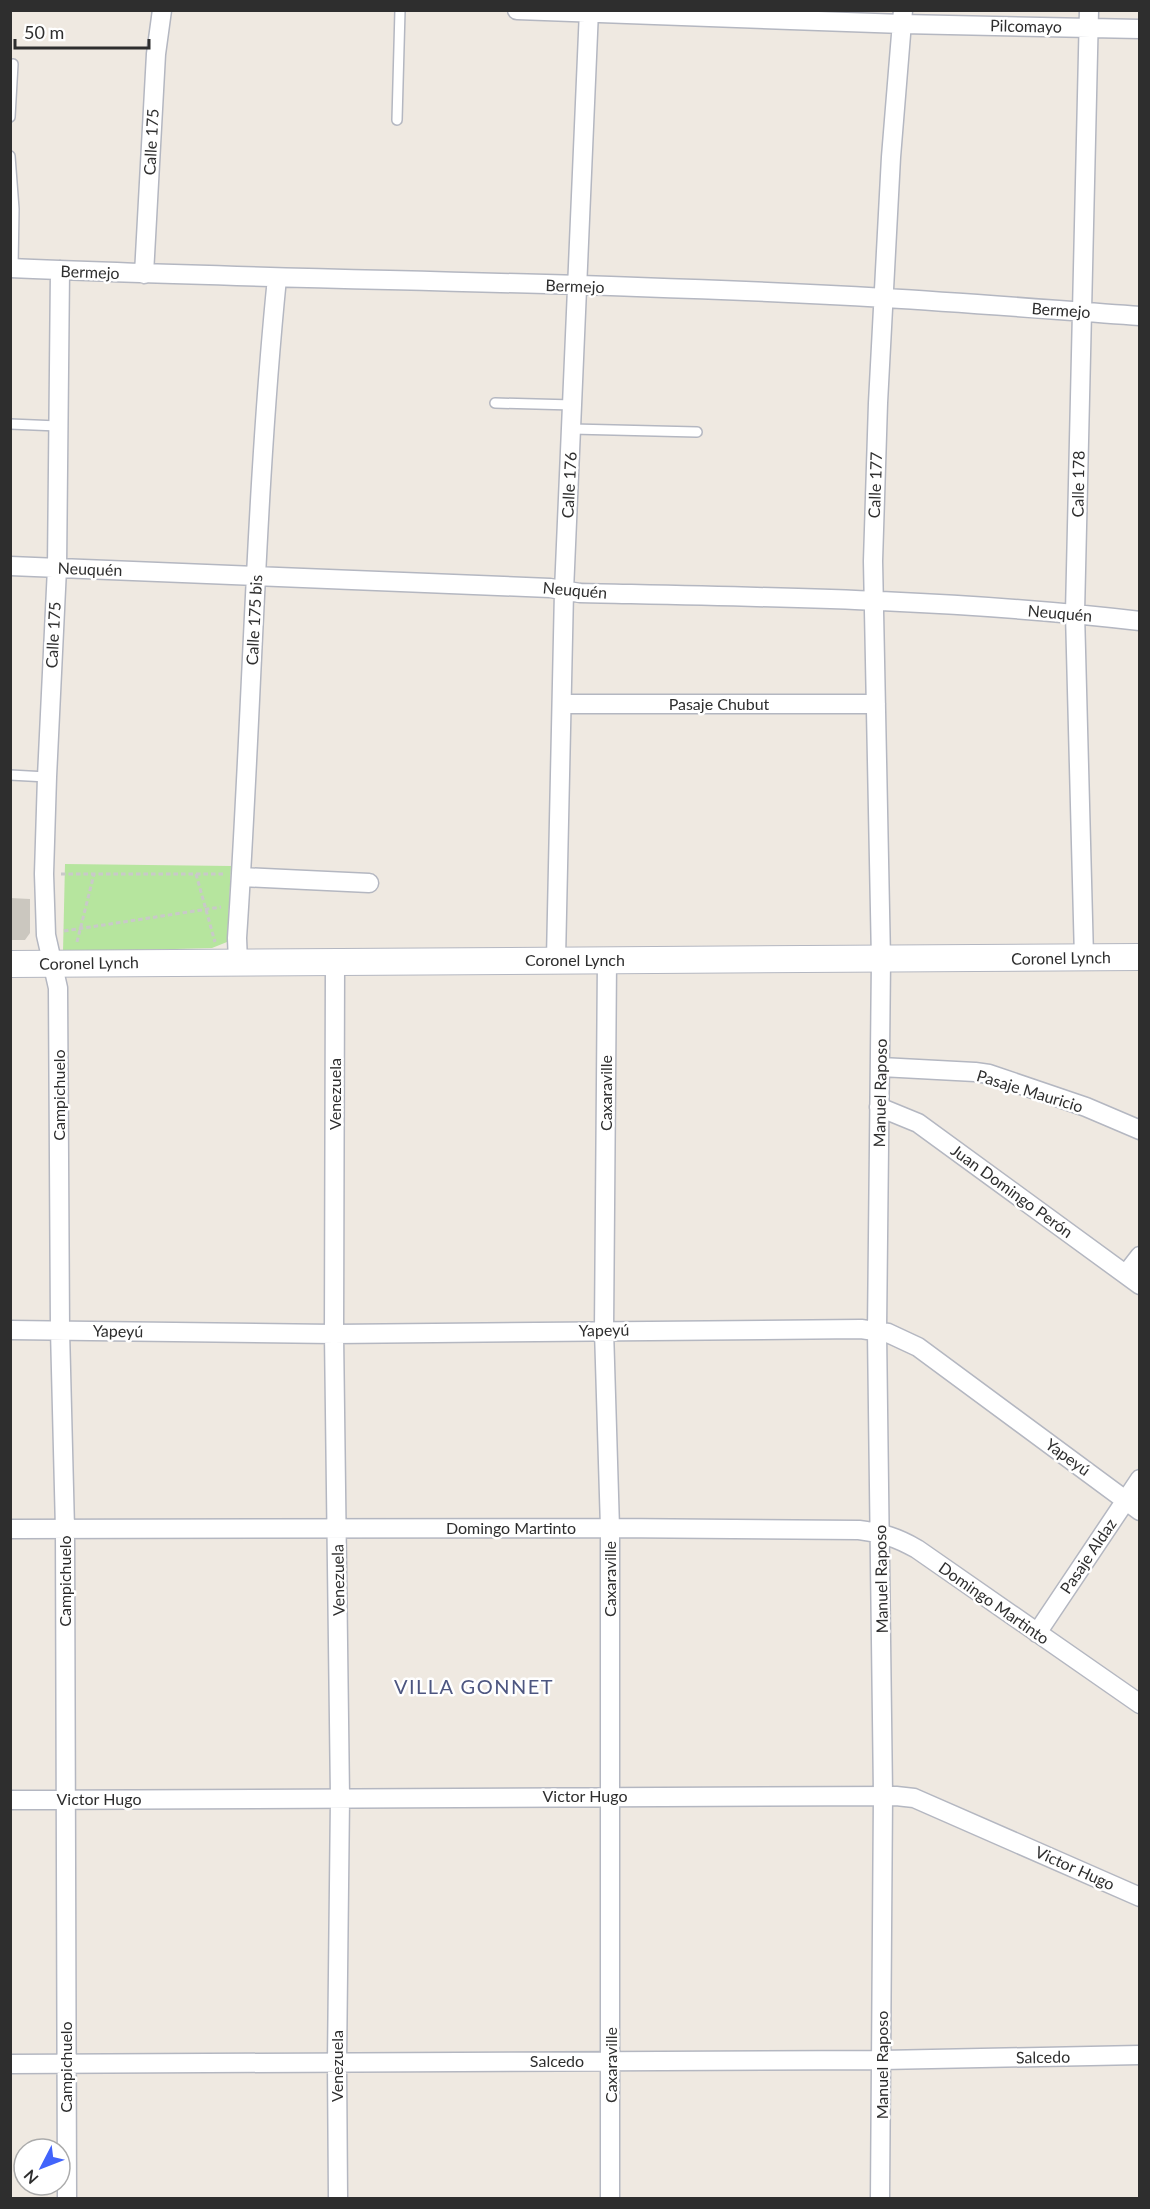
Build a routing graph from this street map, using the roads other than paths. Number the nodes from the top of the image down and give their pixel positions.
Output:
1 (162, 10) edge
2 (400, 10) edge
3 (517, 10) edge
4 (589, 12) edge
5 (790, 15) edge
6 (903, 17) edge
7 (1088, 19) edge
8 (1140, 28) edge
9 (13, 64) dead end
10 (10, 117) edge
11 (397, 120) dead end
12 (10, 156) edge
13 (12, 268) edge
14 (60, 270) junction
15 (144, 274) junction
16 (278, 278) junction
17 (578, 285) junction
18 (884, 298) junction
19 (1083, 312) junction
20 (1140, 316) edge
21 (495, 403) dead end
22 (573, 405) junction
23 (10, 424) edge
24 (58, 426) junction
25 (572, 429) junction
26 (697, 432) dead end
27 (10, 567) edge
28 (57, 568) junction
29 (257, 575) junction
30 (564, 591) junction
31 (875, 600) junction
32 (1075, 613) junction
33 (1140, 621) edge
34 (563, 704) junction
35 (876, 704) junction
36 (10, 775) edge
37 (47, 777) junction
38 (236, 875) junction
39 (369, 883) dead end
40 (49, 948) junction
41 (1140, 957) edge
42 (1084, 958) junction
43 (556, 959) junction
44 (607, 960) junction
45 (881, 960) junction
46 (238, 962) junction
47 (335, 962) junction
48 (10, 963) edge
49 (881, 1067) junction
50 (879, 1107) junction
51 (1140, 1130) edge
52 (1140, 1256) edge
53 (1133, 1279) edge
54 (10, 1330) edge
55 (60, 1330) junction
56 (604, 1330) junction
57 (877, 1331) junction
58 (334, 1334) junction
59 (1140, 1479) edge
60 (1132, 1505) edge
61 (610, 1528) junction
62 (10, 1529) edge
63 (64, 1529) junction
64 (337, 1530) junction
65 (880, 1533) junction
66 (1037, 1633) junction
67 (1140, 1704) edge
68 (883, 1795) junction
69 (609, 1796) junction
70 (340, 1798) junction
71 (10, 1800) edge
72 (65, 1800) junction
73 (1140, 1897) edge
74 (1140, 2055) edge
75 (882, 2060) junction
76 (611, 2061) junction
77 (337, 2062) junction
78 (66, 2063) junction
79 (10, 2064) edge
80 (66, 2199) edge
81 (338, 2199) edge
82 (610, 2199) edge
83 (880, 2199) edge

1 - 15 street, Calle 175
2 - 11 lane
3 - 4 street, Pilcomayo
4 - 5 street, Pilcomayo
4 - 17 street, Calle 176
5 - 6 street, Pilcomayo
6 - 7 street, Pilcomayo
6 - 18 street, Calle 177
7 - 8 street, Pilcomayo
7 - 19 street, Calle 178
9 - 10 lane
12 - 13 lane
13 - 14 street, Bermejo
14 - 15 street, Bermejo
14 - 24 street, Calle 175
15 - 16 street, Bermejo
16 - 17 street, Bermejo
16 - 29 street, Calle 175 bis
17 - 18 street, Bermejo
17 - 22 street, Calle 176
18 - 19 street, Bermejo
18 - 31 street, Calle 177
19 - 20 street, Bermejo
19 - 32 street, Calle 178
21 - 22 lane
22 - 25 street, Calle 176
23 - 24 lane
24 - 28 street, Calle 175
25 - 26 lane
25 - 30 street, Calle 176
27 - 28 street, Neuquén
28 - 29 street, Neuquén
28 - 37 street, Calle 175
29 - 30 street, Neuquén
29 - 38 street, Calle 175 bis
30 - 31 street, Neuquén
30 - 34 street, Calle 176
31 - 32 street, Neuquén
31 - 35 street, Calle 177
32 - 33 street, Neuquén
32 - 42 street, Calle 178
34 - 35 street, Pasaje Chubut
34 - 43 street, Calle 176
35 - 45 street, Calle 177
36 - 37 lane
37 - 40 street, Calle 175
38 - 39 street
38 - 46 street, Calle 175 bis
40 - 46 main road, Coronel Lynch
40 - 48 main road, Coronel Lynch
40 - 55 street, Campichuelo
41 - 42 main road, Coronel Lynch
42 - 45 main road, Coronel Lynch
43 - 44 main road, Coronel Lynch
43 - 47 main road, Coronel Lynch
44 - 45 main road, Coronel Lynch
44 - 56 street, Caxaraville
45 - 49 street, Manuel Raposo
46 - 47 main road, Coronel Lynch
47 - 58 street, Venezuela
49 - 50 street, Manuel Raposo
49 - 51 street, Pasaje Mauricio
50 - 53 street, Juan Domingo Perón
50 - 57 street, Manuel Raposo
52 - 53 street
54 - 55 street, Yapeyú
55 - 58 street, Yapeyú
55 - 63 street, Campichuelo
56 - 57 street, Yapeyú
56 - 58 street, Yapeyú
56 - 61 street, Caxaraville
57 - 60 street, Yapeyú
57 - 65 street, Manuel Raposo
58 - 64 street, Venezuela
59 - 60 street, Pasaje Aldaz
60 - 66 street, Pasaje Aldaz
61 - 64 street, Domingo Martinto
61 - 65 street, Domingo Martinto
61 - 69 street, Caxaraville
62 - 63 street, Domingo Martinto
63 - 64 street, Domingo Martinto
63 - 72 street, Campichuelo
64 - 70 street, Venezuela
65 - 66 street, Domingo Martinto
65 - 68 street, Manuel Raposo
66 - 67 street, Domingo Martinto
68 - 69 street, Victor Hugo
68 - 73 street, Victor Hugo
68 - 75 street, Manuel Raposo
69 - 70 street, Victor Hugo
69 - 76 street, Caxaraville
70 - 72 street, Victor Hugo
70 - 77 street, Venezuela
71 - 72 street, Victor Hugo
72 - 78 street, Campichuelo
74 - 75 street, Salcedo
75 - 76 street, Salcedo
75 - 83 street, Manuel Raposo
76 - 77 street, Salcedo
76 - 82 street, Caxaraville
77 - 78 street, Salcedo
77 - 81 street, Venezuela
78 - 79 street, Salcedo
78 - 80 street, Campichuelo

